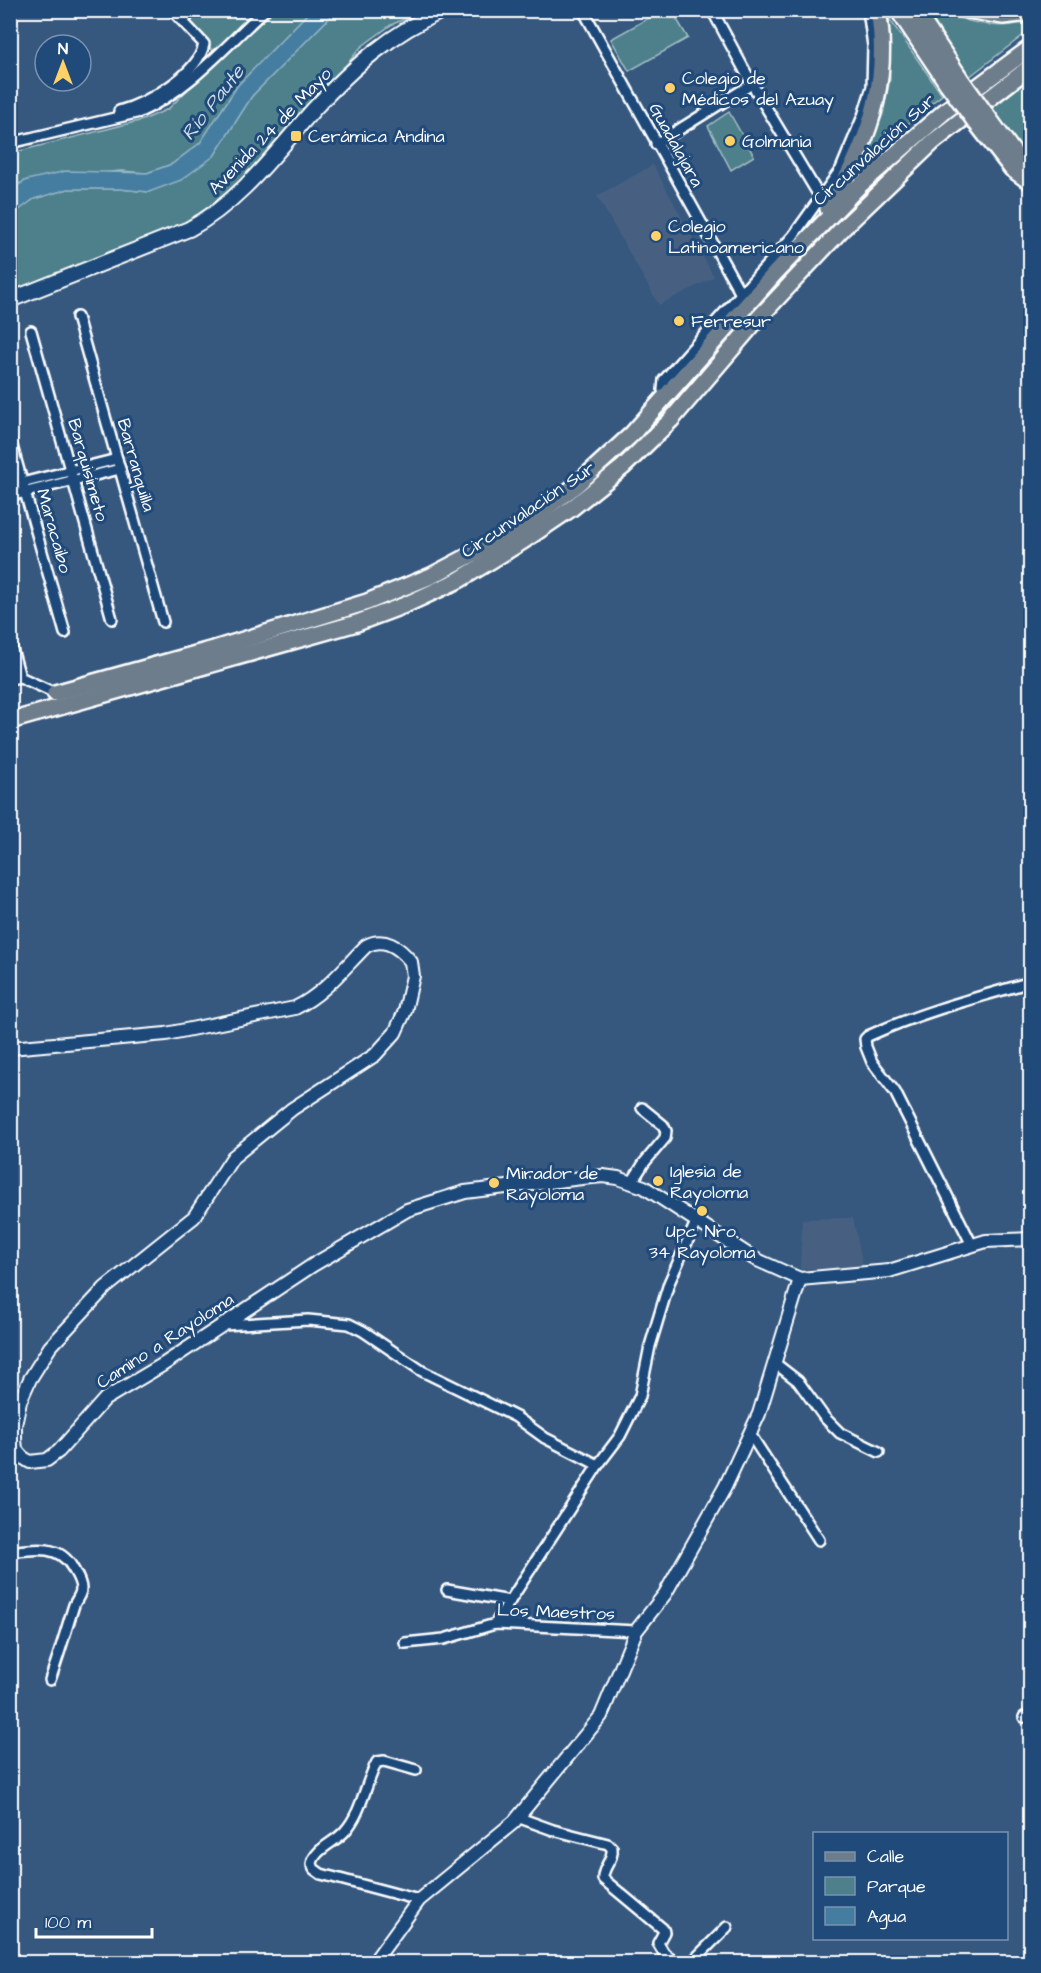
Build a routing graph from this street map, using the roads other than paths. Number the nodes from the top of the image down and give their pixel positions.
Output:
1 (172, 10) edge
2 (193, 10) edge
3 (265, 10) edge
4 (444, 10) edge
5 (583, 10) edge
6 (712, 10) edge
7 (868, 10) edge
8 (878, 10) edge
9 (898, 10) edge
10 (915, 10) edge
11 (967, 10) edge
12 (1030, 13) edge
13 (183, 21) junction
14 (1030, 48) edge
15 (1030, 68) edge
16 (953, 81) junction
17 (752, 84) junction
18 (980, 117) junction
19 (27, 138) junction
20 (10, 143) edge
21 (656, 144) junction
22 (1030, 168) edge
23 (1030, 182) edge
24 (821, 199) junction
25 (814, 231) junction
26 (798, 240) junction
27 (741, 294) junction
28 (10, 300) edge
29 (77, 317) dead end
30 (31, 331) dead end
31 (666, 397) junction
32 (10, 439) edge
33 (117, 459) junction
34 (120, 469) junction
35 (71, 471) junction
36 (74, 481) junction
37 (10, 486) edge
38 (24, 488) junction
39 (10, 496) edge
40 (112, 619) dead end
41 (164, 622) dead end
42 (65, 633) dead end
43 (10, 642) edge
44 (15, 678) edge
45 (55, 693) joint
46 (10, 721) edge
47 (1024, 984) dead end
48 (10, 1048) edge
49 (642, 1108) dead end
50 (632, 1182) junction
51 (696, 1222) junction
52 (1030, 1239) edge
53 (972, 1245) junction
54 (800, 1279) junction
55 (223, 1325) junction
56 (776, 1364) junction
57 (750, 1434) junction
58 (13, 1447) edge
59 (879, 1452) dead end
60 (598, 1465) junction
61 (819, 1540) dead end
62 (12, 1554) edge
63 (447, 1590) dead end
64 (510, 1601) junction
65 (495, 1624) junction
66 (636, 1632) junction
67 (405, 1642) dead end
68 (50, 1680) dead end
69 (416, 1770) dead end
70 (517, 1817) junction
71 (419, 1900) junction
72 (727, 1927) dead end
73 (374, 1962) edge
74 (675, 1962) edge
75 (692, 1962) edge

1 - 13 street
2 - 13 street
3 - 19 street
4 - 28 main road, Avenida 24 de Mayo
5 - 21 street, Guadalajara
6 - 17 street
7 - 24 street
8 - 25 main road
9 - 16 main road
10 - 16 main road
11 - 12 main road
13 - 19 street
14 - 25 main road, Circunvalación Sur
15 - 46 main road, Circunvalación Sur
16 - 18 main road, bridge
17 - 21 street
17 - 24 street
18 - 22 main road
18 - 23 main road
19 - 20 street
21 - 27 street, Guadalajara
24 - 26 street
25 - 26 main road, Circunvalación Sur
26 - 27 street
26 - 31 main road, Circunvalación Sur
27 - 31 street
29 - 33 street, Barranquilla
30 - 35 street, Barquisimeto
31 - 45 main road, Circunvalación Sur
32 - 38 street, Maracaibo
33 - 34 street, Barranquilla
33 - 35 street
34 - 36 street
34 - 41 street, Barranquilla
35 - 36 street, Barquisimeto
35 - 38 street
36 - 38 street
36 - 40 street, Barquisimeto
37 - 38 street
38 - 39 street
38 - 42 street, Maracaibo
43 - 44 street
44 - 45 street
47 - 53 street
48 - 58 street, Camino a Rayoloma
49 - 50 street
50 - 51 street, Camino a Rayoloma
50 - 55 street, Camino a Rayoloma
51 - 54 street, Camino a Rayoloma
51 - 60 street
52 - 53 street, Camino a Rayoloma
53 - 54 street, Camino a Rayoloma
54 - 56 street
55 - 58 street, Camino a Rayoloma
55 - 60 street
56 - 57 street
56 - 59 street
57 - 61 street
57 - 66 street
60 - 64 street
62 - 68 street
63 - 64 street
64 - 65 street
65 - 66 street, Los Maestros
65 - 67 street, Los Maestros
66 - 70 street
69 - 71 street
70 - 71 street
70 - 74 street
71 - 73 street
72 - 75 street

